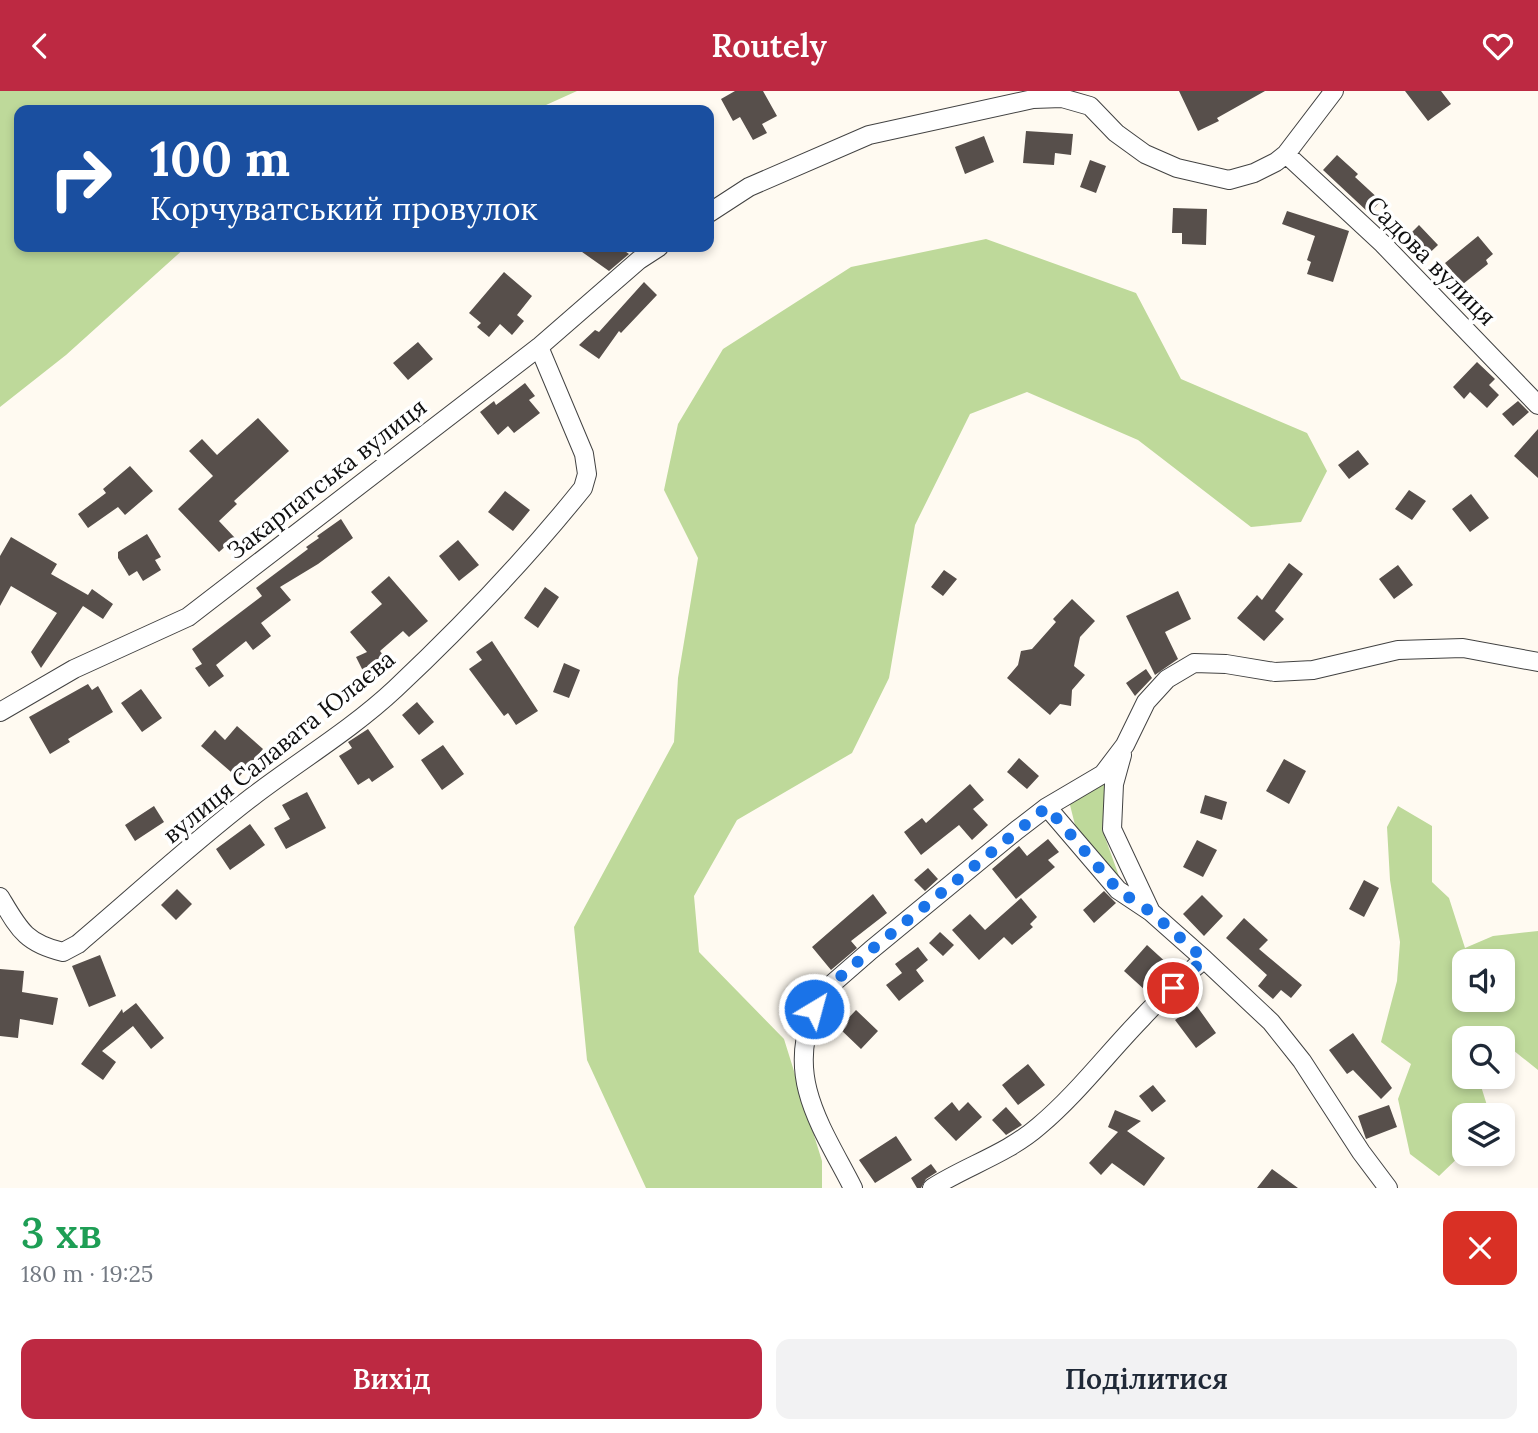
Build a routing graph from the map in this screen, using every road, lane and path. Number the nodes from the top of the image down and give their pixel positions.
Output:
1 (1334, 91) edge
2 (1286, 154) junction
3 (714, 210) edge
4 (651, 252) edge
5 (539, 347) junction
6 (1538, 405) edge
7 (1538, 662) edge
8 (0, 712) edge
9 (1125, 745) junction
10 (1047, 807) junction
11 (0, 897) edge
12 (1151, 912) junction
13 (1204, 959) junction
14 (853, 1188) edge
15 (932, 1188) edge
16 (1388, 1188) edge

1 - 2 street
2 - 3 street
2 - 6 street, Садова вулиця
4 - 5 street, Закарпатська вулиця
5 - 8 street, Закарпатська вулиця
5 - 11 street, вулиця Салавата Юлаєва
7 - 9 street
9 - 10 street
9 - 12 street
10 - 12 street
10 - 14 street
12 - 13 street
13 - 15 street
13 - 16 street

